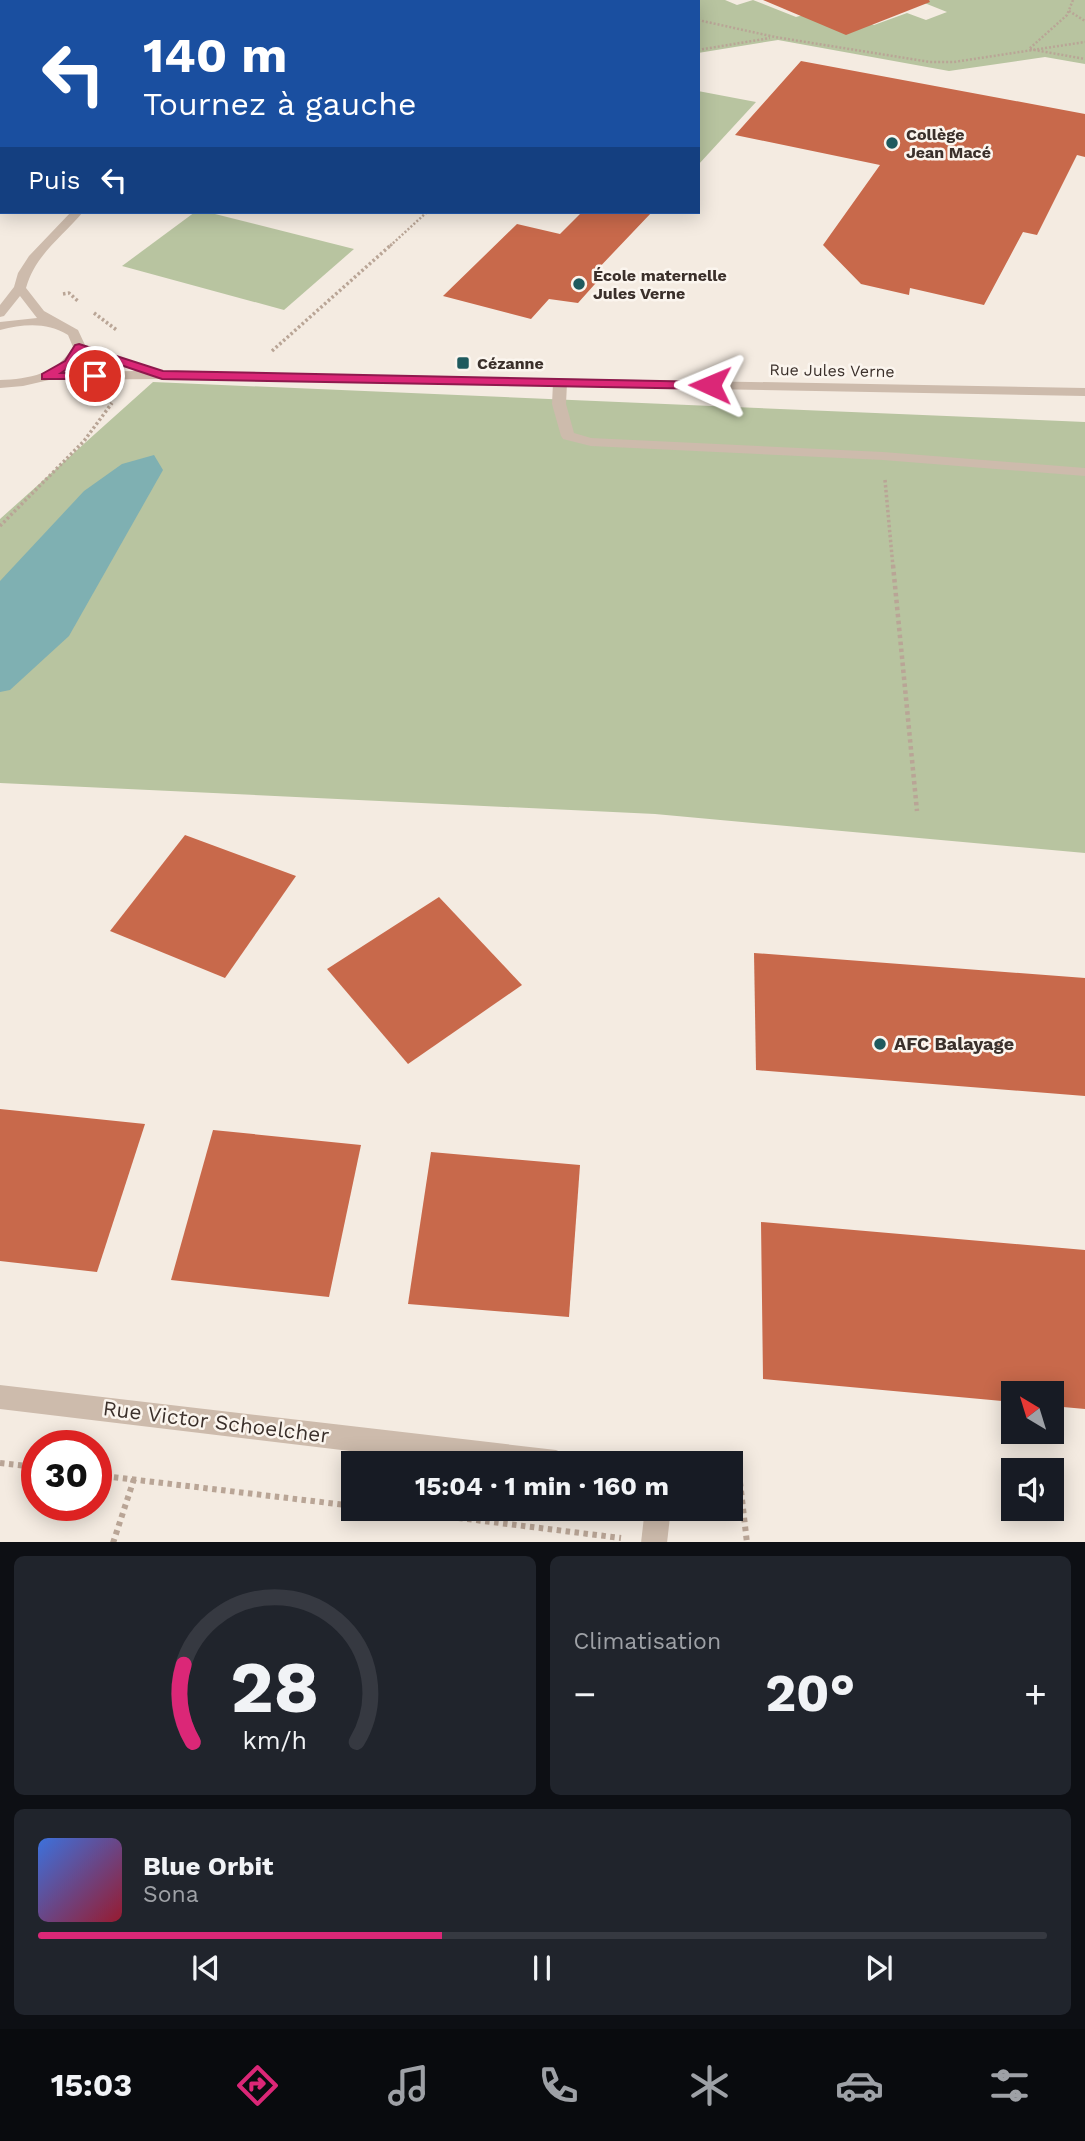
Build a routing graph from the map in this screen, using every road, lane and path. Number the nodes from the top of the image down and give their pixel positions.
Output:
1 (1073, 0) edge
2 (1069, 11) junction
3 (700, 20) edge
4 (1085, 21) edge
5 (775, 37) junction
6 (1085, 42) edge
7 (1030, 49) junction
8 (700, 50) edge
9 (1085, 58) edge
10 (75, 214) edge
11 (425, 214) edge
12 (20, 288) junction
13 (0, 313) edge
14 (56, 324) junction
15 (0, 326) edge
16 (79, 347) junction
17 (159, 375) junction
18 (46, 376) junction
19 (265, 378) junction
20 (560, 383) junction
21 (0, 384) edge
22 (17, 384) junction
23 (1085, 392) edge
24 (118, 394) dead end
25 (0, 399) edge
26 (883, 456) junction
27 (1085, 472) edge
28 (0, 526) edge
29 (917, 811) dead end
30 (0, 1397) edge
31 (455, 1451) edge
32 (0, 1463) edge
33 (21, 1465) edge
34 (112, 1477) edge
35 (134, 1479) junction
36 (341, 1504) edge
37 (743, 1508) edge
38 (483, 1521) edge
39 (656, 1521) edge
40 (113, 1542) edge
41 (654, 1542) edge
42 (747, 1542) edge

1 - 2 path
2 - 4 path
2 - 7 path
3 - 5 path
5 - 7 path
5 - 8 path
6 - 7 path
7 - 9 path
10 - 12 street
11 - 19 path
12 - 13 street
12 - 14 street
14 - 15 street
14 - 16 street
16 - 17 street, Rue Jules Verne
16 - 18 street
17 - 18 street, Rue Jules Verne
17 - 19 street, Rue Jules Verne
18 - 22 street
19 - 20 street, Rue Jules Verne
20 - 23 street, Rue Jules Verne
20 - 26 street
21 - 22 street
22 - 25 street
24 - 28 path
26 - 27 street
26 - 29 path
30 - 31 street, Rue Victor Schoelcher
32 - 33 path
34 - 35 path
35 - 36 path
35 - 40 path
37 - 42 path
38 - 41 path
39 - 41 street

